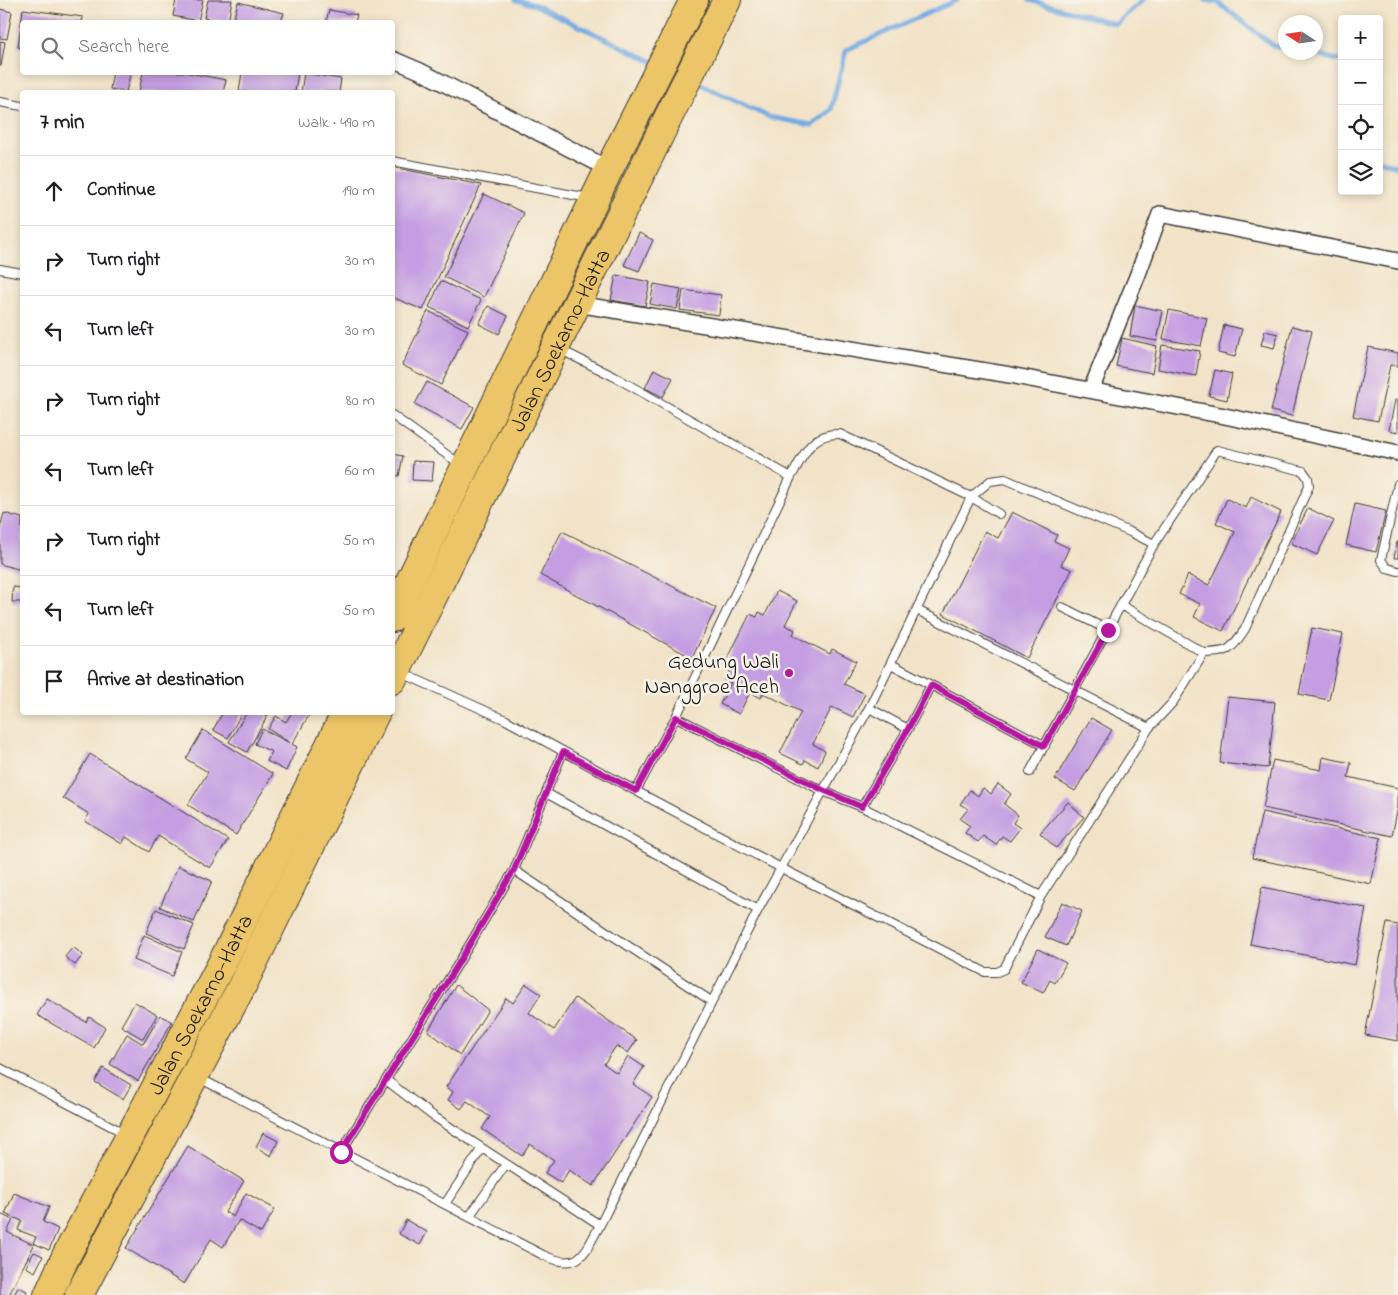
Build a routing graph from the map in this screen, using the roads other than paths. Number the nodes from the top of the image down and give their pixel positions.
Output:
1 (694, 0) edge
2 (727, 0) edge
3 (395, 61) edge
4 (0, 102) edge
5 (20, 106) edge
6 (395, 162) edge
7 (609, 168) junction
8 (594, 199) junction
9 (1398, 260) edge
10 (0, 269) edge
11 (20, 273) edge
12 (577, 304) junction
13 (556, 347) junction
14 (1090, 390) junction
15 (395, 417) edge
16 (1398, 453) edge
17 (465, 468) junction
18 (791, 477) junction
19 (1398, 484) edge
20 (971, 497) junction
21 (999, 514) dead end
22 (1154, 544) junction
23 (1398, 571) edge
24 (1121, 605) junction
25 (1062, 607) dead end
26 (917, 610) junction
27 (395, 612) edge
28 (1108, 630) junction
29 (1204, 653) junction
30 (891, 664) junction
31 (395, 675) edge
32 (931, 685) junction
33 (1074, 690) junction
34 (869, 708) junction
35 (345, 715) edge
36 (375, 715) edge
37 (676, 717) junction
38 (1149, 728) junction
39 (908, 729) junction
40 (1044, 746) junction
41 (563, 752) junction
42 (1030, 772) dead end
43 (823, 790) junction
44 (636, 791) junction
45 (546, 793) junction
46 (862, 807) junction
47 (780, 868) junction
48 (514, 870) junction
49 (1041, 896) junction
50 (758, 910) junction
51 (711, 1002) junction
52 (0, 1068) edge
53 (194, 1076) junction
54 (386, 1080) junction
55 (130, 1136) junction
56 (482, 1148) junction
57 (341, 1152) junction
58 (506, 1164) junction
59 (445, 1204) junction
60 (469, 1217) junction
61 (600, 1225) junction
62 (48, 1295) edge
63 (79, 1295) edge

1 - 7 highway, Jalan Soekarno-Hatta
2 - 12 highway, Jalan Soekarno-Hatta
3 - 7 street
4 - 5 lane
6 - 8 lane
7 - 8 highway, Jalan Soekarno-Hatta
8 - 17 highway, Jalan Soekarno-Hatta
9 - 14 street
10 - 11 lane
12 - 13 highway, Jalan Soekarno-Hatta
12 - 14 street
13 - 18 lane
13 - 31 highway, Jalan Soekarno-Hatta
14 - 16 street
15 - 17 lane
17 - 27 highway, Jalan Soekarno-Hatta
18 - 20 lane
18 - 37 lane
19 - 23 lane
20 - 21 lane
20 - 22 lane
20 - 26 lane
22 - 24 lane
22 - 29 lane
24 - 28 lane
24 - 29 lane
25 - 28 lane
26 - 30 lane
26 - 33 lane
28 - 33 lane
29 - 38 lane
30 - 32 lane
30 - 34 lane
31 - 41 lane
32 - 39 lane
32 - 40 lane
33 - 38 lane
33 - 40 lane
34 - 39 lane
34 - 43 lane
35 - 55 highway, Jalan Soekarno-Hatta
36 - 53 highway, Jalan Soekarno-Hatta
37 - 43 lane
37 - 44 lane
38 - 49 lane
39 - 46 lane
40 - 42 lane
41 - 44 lane
41 - 45 lane
43 - 46 lane
43 - 47 lane
44 - 47 lane
45 - 48 lane
45 - 50 lane
46 - 49 lane
47 - 49 lane
47 - 50 lane
48 - 51 lane
48 - 54 lane
50 - 51 lane
51 - 61 lane
52 - 55 lane
53 - 57 lane
53 - 63 highway, Jalan Soekarno-Hatta
54 - 56 lane
54 - 57 lane
55 - 62 highway, Jalan Soekarno-Hatta
56 - 58 lane
56 - 59 lane
57 - 59 lane
58 - 60 lane
58 - 61 lane
59 - 60 lane
60 - 61 lane

